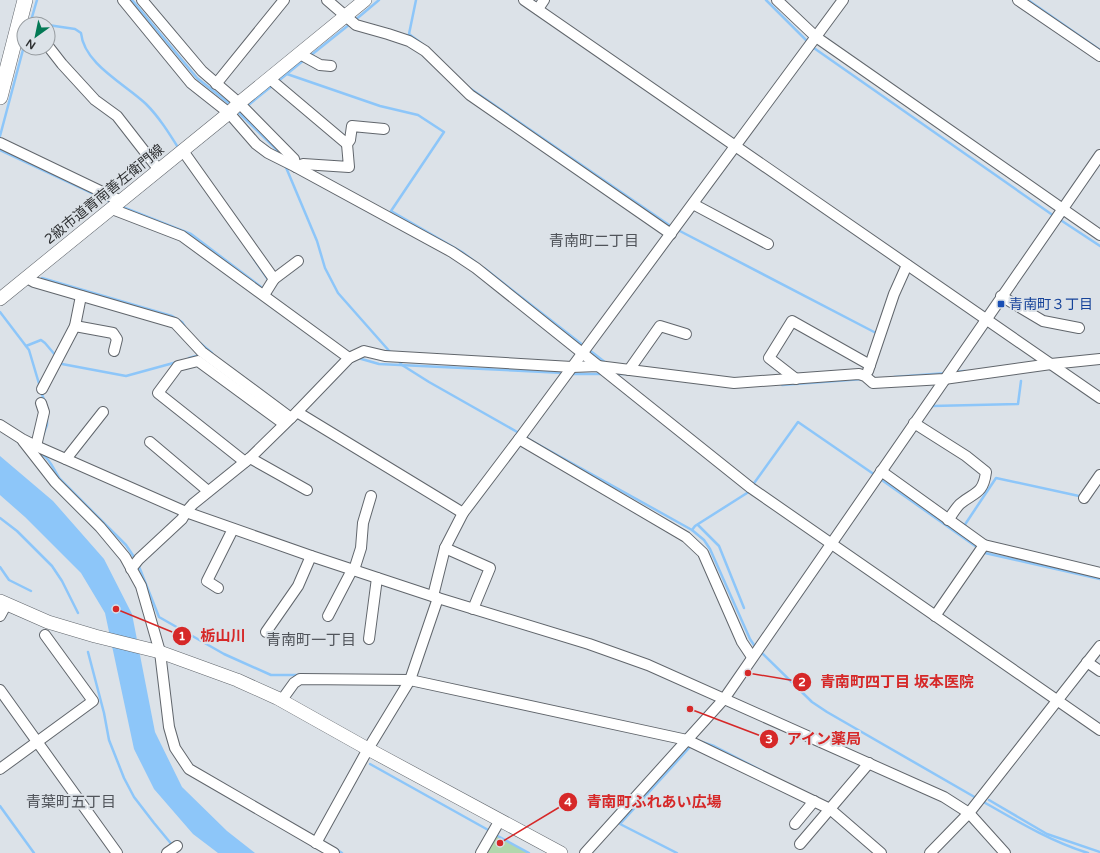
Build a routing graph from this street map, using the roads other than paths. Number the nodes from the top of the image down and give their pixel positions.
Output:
1 (25, 0) edge
2 (123, 0) edge
3 (142, 0) edge
4 (284, 0) edge
5 (327, 0) edge
6 (365, 0) edge
7 (524, 0) edge
8 (544, 0) edge
9 (777, 0) edge
10 (843, 0) edge
11 (1018, 0) edge
12 (538, 9) junction
13 (24, 16) edge
14 (344, 16) junction
15 (816, 37) junction
16 (16, 47) edge
17 (300, 54) junction
18 (56, 56) edge
19 (1100, 56) edge
20 (331, 66) dead end
21 (270, 79) junction
22 (216, 84) junction
23 (0, 98) edge
24 (234, 108) junction
25 (384, 129) dead end
26 (0, 143) edge
27 (347, 144) junction
28 (736, 146) junction
29 (183, 151) junction
30 (1100, 155) edge
31 (296, 167) junction
32 (160, 170) junction
33 (693, 204) junction
34 (116, 205) junction
35 (1062, 209) junction
36 (671, 234) junction
37 (1100, 235) edge
38 (768, 244) dead end
39 (298, 261) dead end
40 (907, 265) junction
41 (27, 278) junction
42 (274, 279) junction
43 (264, 295) junction
44 (81, 296) junction
45 (1002, 296) junction
46 (0, 299) edge
47 (986, 319) junction
48 (75, 326) junction
49 (1079, 328) dead end
50 (686, 334) dead end
51 (114, 351) dead end
52 (583, 353) junction
53 (349, 358) junction
54 (1100, 359) edge
55 (1051, 364) junction
56 (870, 365) junction
57 (598, 366) junction
58 (572, 367) junction
59 (629, 370) junction
60 (867, 377) junction
61 (796, 379) junction
62 (944, 379) junction
63 (42, 389) dead end
64 (1100, 398) edge
65 (41, 403) dead end
66 (103, 412) dead end
67 (291, 418) junction
68 (914, 423) junction
69 (0, 425) edge
70 (22, 439) junction
71 (519, 439) junction
72 (150, 442) dead end
73 (36, 446) junction
74 (66, 460) junction
75 (247, 460) junction
76 (881, 471) junction
77 (1100, 475) edge
78 (307, 490) dead end
79 (208, 491) junction
80 (371, 496) dead end
81 (1084, 498) dead end
82 (186, 512) junction
83 (463, 513) junction
84 (948, 520) junction
85 (233, 529) junction
86 (831, 543) junction
87 (984, 546) junction
88 (445, 548) junction
89 (311, 556) junction
90 (131, 568) junction
91 (353, 570) junction
92 (1100, 573) edge
93 (377, 578) junction
94 (218, 588) dead end
95 (436, 597) junction
96 (2, 607) edge
97 (473, 609) junction
98 (328, 616) dead end
99 (935, 616) junction
100 (266, 632) dead end
101 (45, 635) dead end
102 (369, 639) dead end
103 (1100, 646) edge
104 (160, 652) junction
105 (752, 656) junction
106 (1087, 662) junction
107 (1100, 671) edge
108 (410, 680) junction
109 (0, 690) edge
110 (724, 699) junction
111 (1057, 700) junction
112 (281, 701) junction
113 (1100, 730) edge
114 (687, 740) junction
115 (37, 742) junction
116 (368, 749) junction
117 (869, 764) junction
118 (0, 770) edge
119 (814, 801) junction
120 (832, 806) junction
121 (969, 813) junction
122 (500, 820) junction
123 (795, 824) dead end
124 (316, 843) junction
125 (800, 844) dead end
126 (178, 846) dead end
127 (117, 853) edge
128 (167, 853) edge
129 (334, 853) edge
130 (481, 853) edge
131 (561, 853) edge
132 (585, 853) edge
133 (880, 853) edge
134 (930, 853) edge
135 (1005, 853) edge

1 - 13 main road
2 - 24 street
3 - 22 street
4 - 22 street
5 - 14 street
6 - 14 street, 2級市道青南善左衛門線
7 - 12 street
8 - 12 street
9 - 15 street
10 - 15 street
11 - 19 street
12 - 28 street
14 - 17 street, 2級市道青南善左衛門線
14 - 36 street
15 - 28 street
15 - 35 street
16 - 23 main road
17 - 20 street
17 - 21 street, 2級市道青南善左衛門線
18 - 32 street
21 - 24 street, 2級市道青南善左衛門線
21 - 27 street
22 - 24 street
24 - 29 street, 2級市道青南善左衛門線
24 - 31 street
24 - 31 street
25 - 27 street
26 - 34 street
27 - 31 street
28 - 33 street
28 - 40 street
29 - 32 street, 2級市道青南善左衛門線
29 - 42 street
30 - 35 street
31 - 52 street
32 - 34 street, 2級市道青南善左衛門線
33 - 36 street
33 - 38 street
34 - 41 street, 2級市道青南善左衛門線
34 - 43 street
35 - 37 street
35 - 45 street
36 - 52 street
39 - 42 street
40 - 47 street
40 - 56 street
41 - 44 street
41 - 46 street, 2級市道青南善左衛門線
42 - 43 street
43 - 53 street
44 - 48 street
44 - 67 street
45 - 47 street
45 - 49 street
47 - 55 street
47 - 62 street
48 - 51 street
48 - 63 street
50 - 59 street
52 - 57 street
52 - 58 street
53 - 58 street
53 - 67 street
54 - 55 street
55 - 62 street
55 - 64 street
56 - 60 street
56 - 61 street
57 - 58 street
57 - 59 street
57 - 86 street
58 - 71 street
59 - 61 street
60 - 61 street
60 - 62 street
62 - 68 street
65 - 73 street
66 - 74 street
67 - 75 street
67 - 75 street
67 - 83 street
68 - 76 street
68 - 84 street
69 - 70 street
70 - 73 street
70 - 90 street
71 - 83 street
71 - 105 street
72 - 79 street
73 - 74 street
74 - 82 street
75 - 78 street
75 - 79 street
76 - 84 street
76 - 86 street
77 - 81 street
79 - 82 street
80 - 91 street
82 - 85 street
82 - 90 street
83 - 88 street
84 - 87 street
85 - 89 street
85 - 94 street
86 - 99 street
86 - 105 street
87 - 92 street
87 - 99 street
88 - 95 street
88 - 97 street
89 - 91 street
89 - 100 street
90 - 104 street
91 - 93 street
91 - 98 street
93 - 95 street
93 - 102 street
95 - 97 street
95 - 108 street
96 - 104 street
97 - 110 street
99 - 111 street
101 - 115 street
103 - 106 street
104 - 112 street
104 - 124 street
105 - 110 street
106 - 107 street
106 - 111 street
108 - 112 street
108 - 114 street
108 - 116 street
109 - 115 street
110 - 114 street
110 - 117 street
111 - 113 street
111 - 121 street
112 - 116 street
114 - 119 street
114 - 132 street
115 - 118 street
115 - 127 street
116 - 122 street
116 - 124 street
117 - 120 street
117 - 121 street
119 - 120 street
119 - 123 street
120 - 125 street
120 - 133 street
121 - 134 street
121 - 135 street
122 - 130 street
122 - 131 street
124 - 129 street
126 - 128 street

